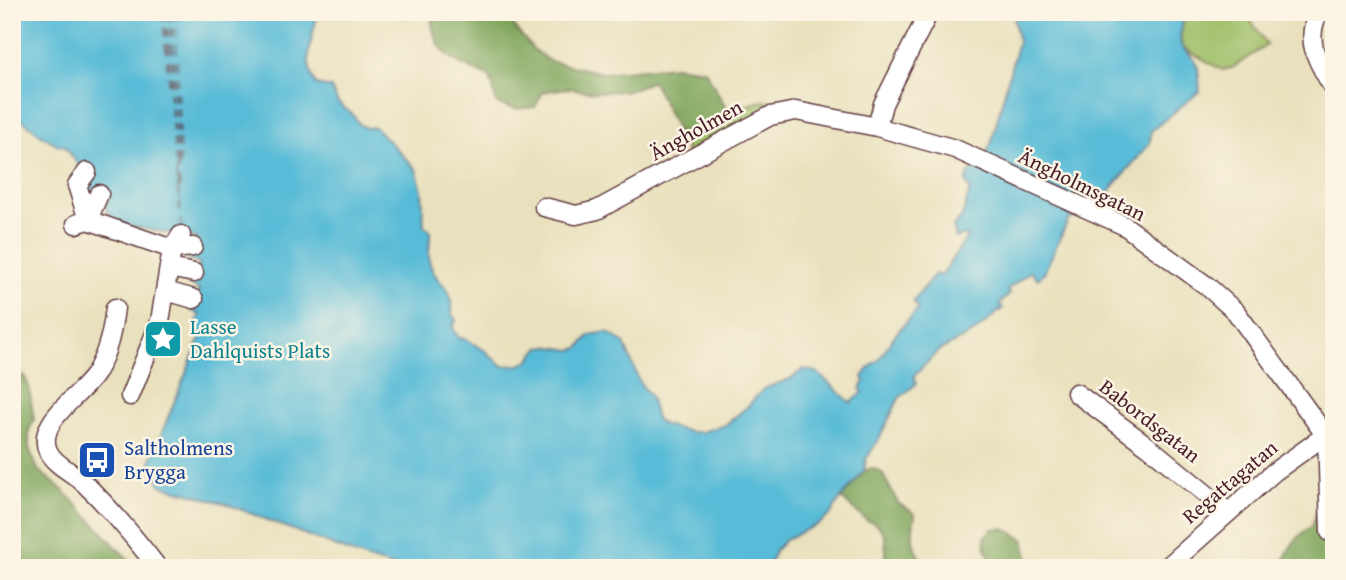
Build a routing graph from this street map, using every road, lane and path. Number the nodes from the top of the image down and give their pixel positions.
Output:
1 (929, 12) edge
2 (1319, 12) edge
3 (1334, 89) edge
4 (877, 127) junction
5 (978, 161) joint
6 (87, 172) dead end
7 (99, 194) dead end
8 (544, 207) dead end
9 (82, 222) junction
10 (169, 268) junction
11 (194, 273) dead end
12 (166, 290) junction
13 (194, 299) dead end
14 (115, 308) dead end
15 (1076, 393) dead end
16 (130, 396) dead end
17 (1330, 435) edge
18 (1228, 512) junction
19 (1330, 532) dead end
20 (158, 568) edge
21 (1166, 568) edge

1 - 4 street
2 - 3 street
4 - 5 street, Ängholmen
4 - 8 street, Ängholmen
5 - 17 street, Ängholmsgatan
6 - 9 street
7 - 9 street
9 - 10 street
10 - 11 street
10 - 12 street
12 - 13 street
12 - 16 street
14 - 20 street
15 - 18 street, Babordsgatan
17 - 18 street, Regattagatan
17 - 19 street
18 - 21 street, Regattagatan

